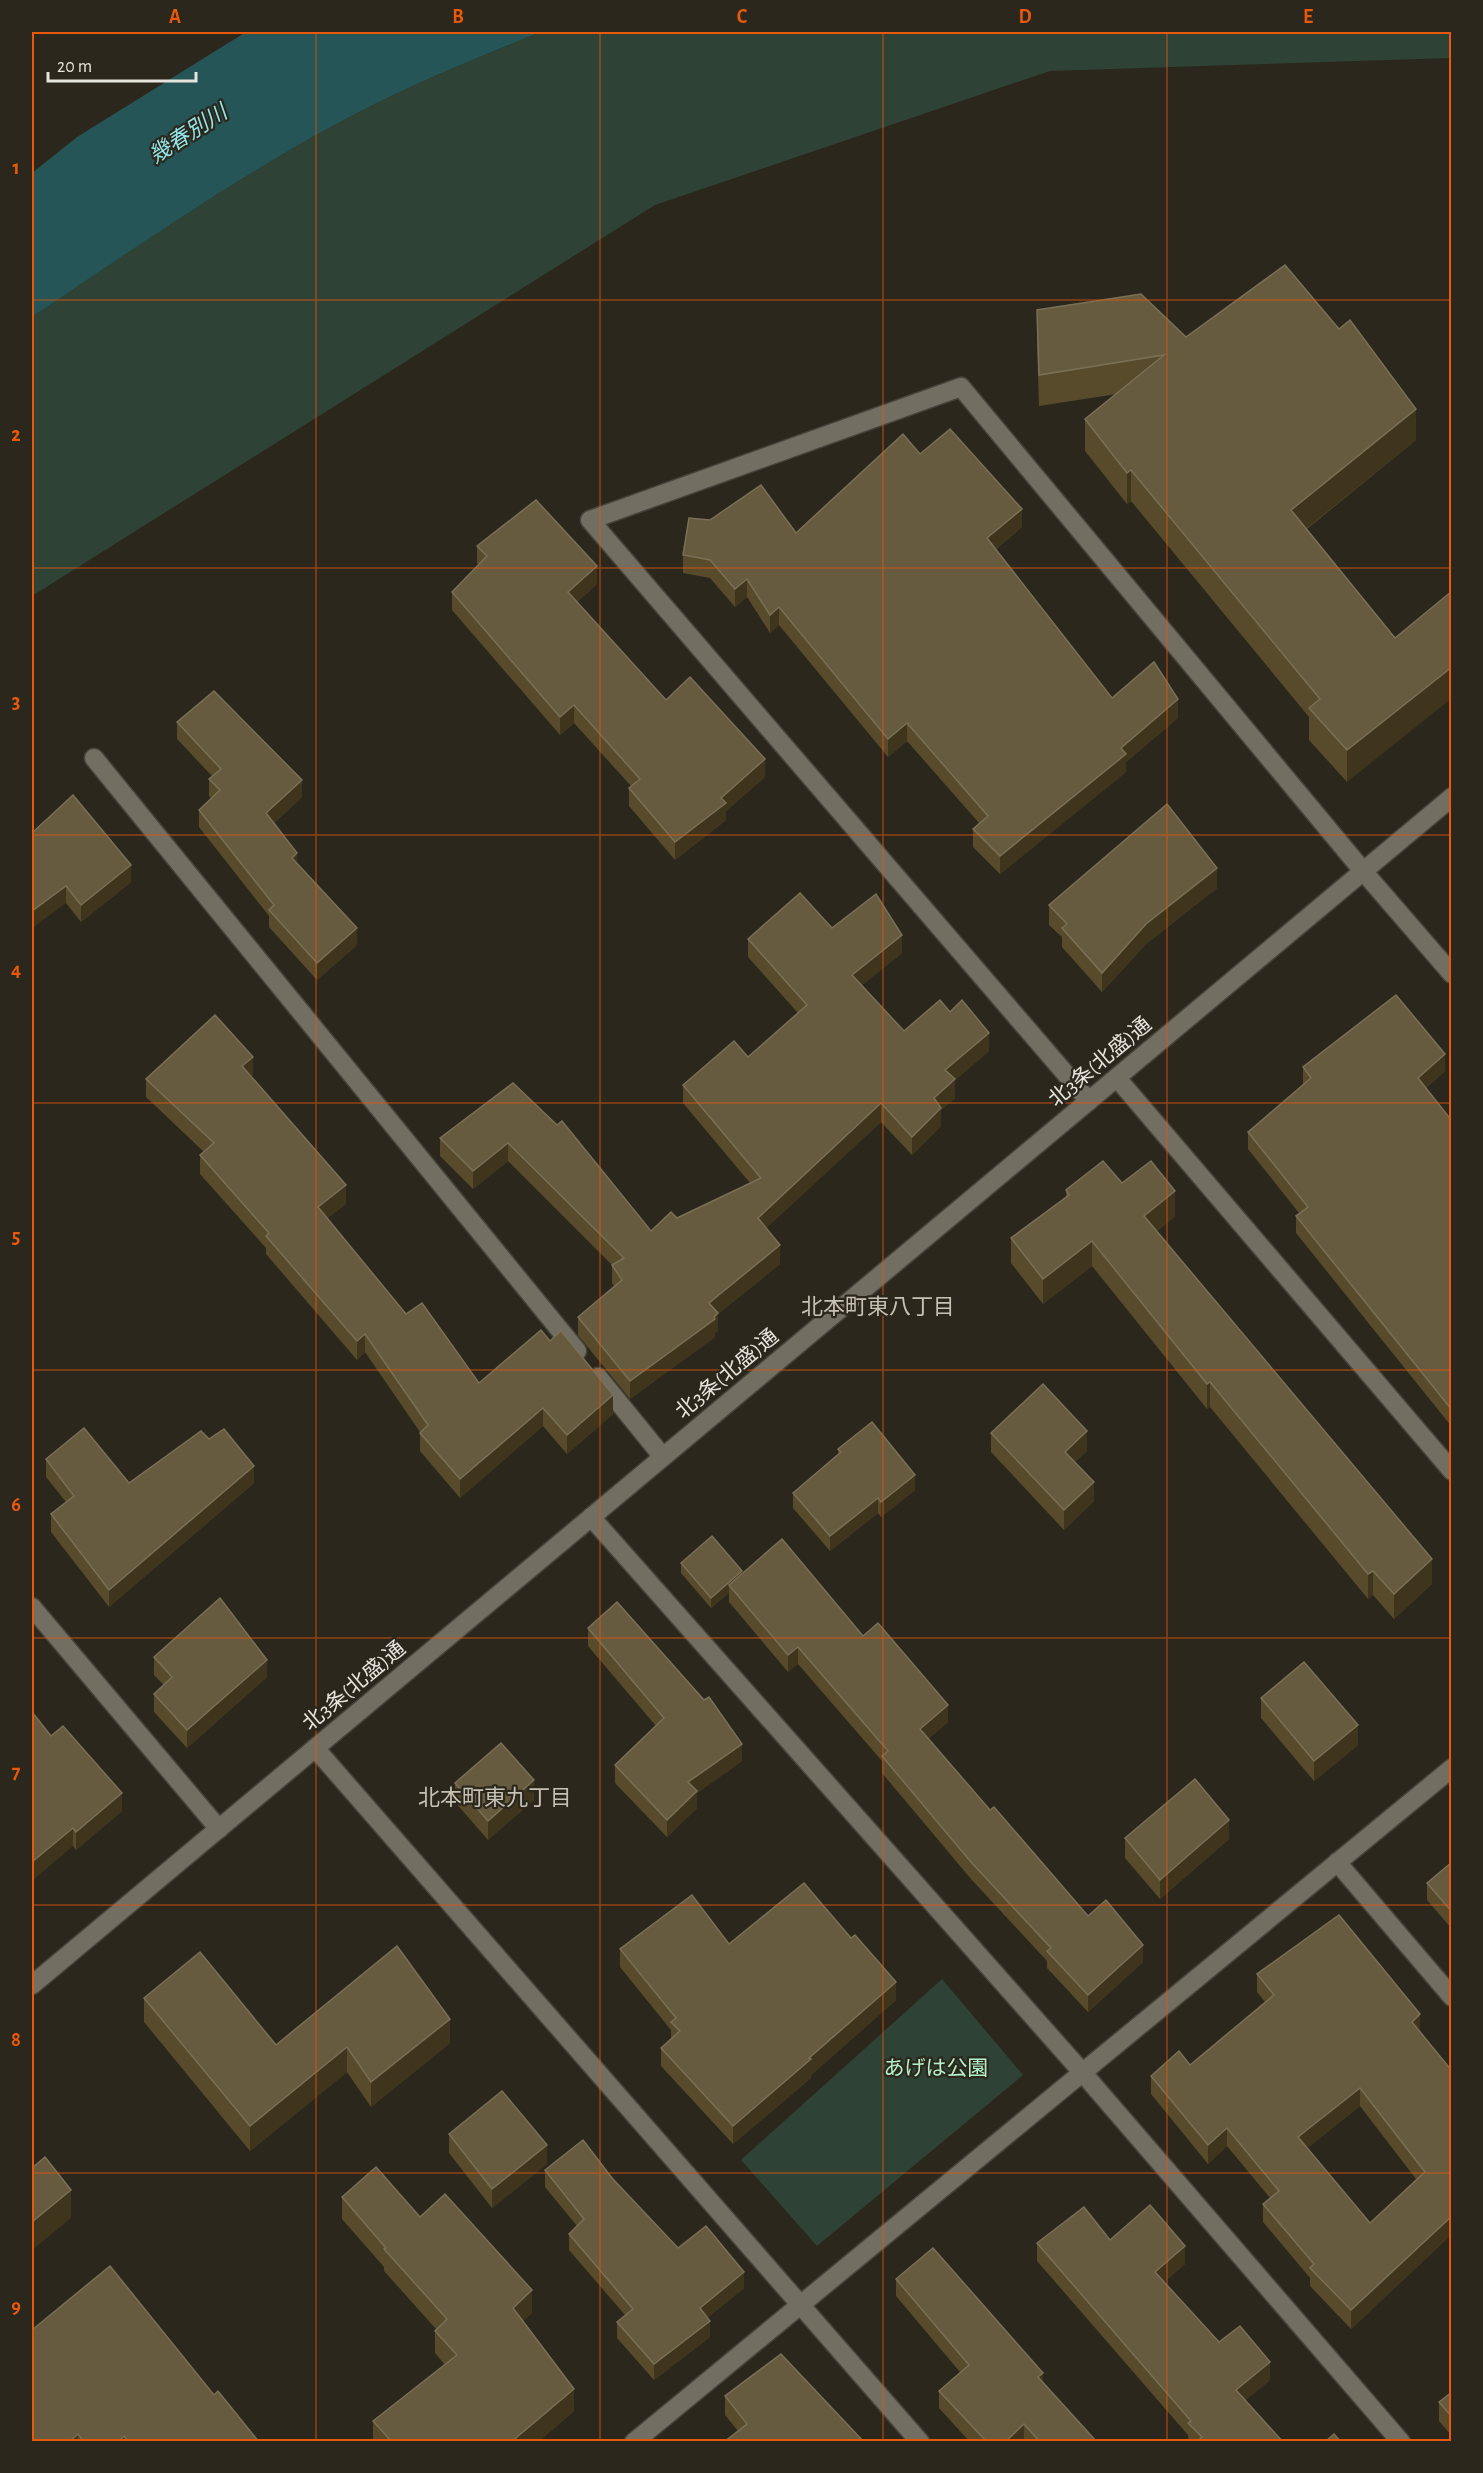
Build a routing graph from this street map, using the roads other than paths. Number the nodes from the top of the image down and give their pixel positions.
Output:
1 (94, 758) dead end
2 (1452, 797) edge
3 (1363, 872) junction
4 (1452, 974) edge
5 (1117, 1078) junction
6 (1089, 1101) junction
7 (663, 1457) junction
8 (1452, 1471) edge
9 (591, 1517) junction
10 (32, 1607) edge
11 (315, 1748) junction
12 (1452, 1768) edge
13 (219, 1829) junction
14 (1337, 1862) junction
15 (32, 1985) edge
16 (1452, 1997) edge
17 (1082, 2072) junction
18 (801, 2304) junction
19 (634, 2442) edge
20 (920, 2442) edge
21 (1401, 2442) edge

1 - 7 street
2 - 3 street, 北3条(北盛)通
3 - 4 street
3 - 5 street, 北3条(北盛)通
3 - 6 street
5 - 6 street, 北3条(北盛)通
5 - 8 street
6 - 7 street, 北3条(北盛)通
7 - 9 street, 北3条(北盛)通
9 - 11 street, 北3条(北盛)通
9 - 17 street
10 - 13 street
11 - 13 street, 北3条(北盛)通
11 - 18 street
12 - 14 street
13 - 15 street, 北3条(北盛)通
14 - 16 street
14 - 17 street
17 - 18 street
17 - 21 street
18 - 19 street
18 - 20 street

